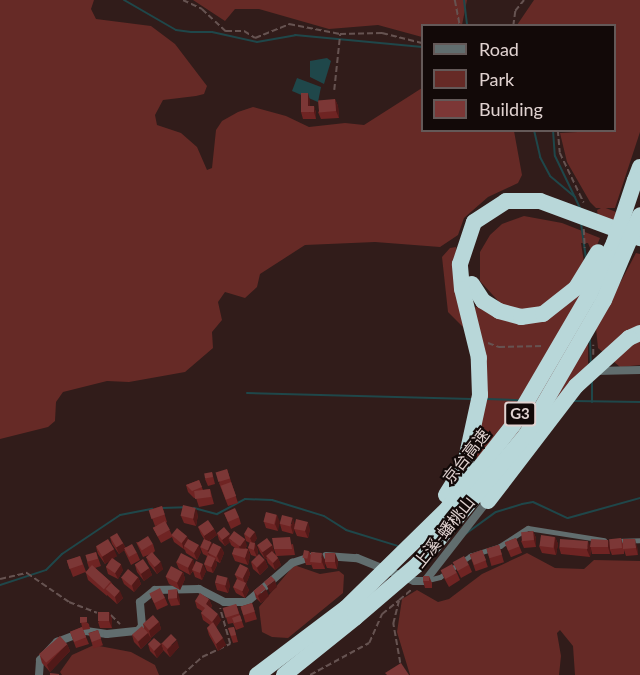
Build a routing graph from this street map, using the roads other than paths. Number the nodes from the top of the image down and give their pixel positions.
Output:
1 (638, 173) edge
2 (640, 215) edge
3 (640, 238) edge
4 (640, 248) edge
5 (467, 287) junction
6 (635, 335) edge
7 (640, 370) edge
8 (640, 540) edge
9 (418, 564) junction
10 (388, 569) junction
11 (425, 581) junction
12 (351, 613) junction
13 (39, 675) edge
14 (257, 675) edge
15 (284, 675) edge

1 - 5 highway, bridge
1 - 10 highway, 京台高速 / G3, bridge
2 - 9 highway, 京台高速 / G3, bridge
3 - 5 highway
4 - 5 highway
5 - 10 highway, bridge
6 - 9 highway, bridge
7 - 11 street, 上溪-蟠桃山
8 - 11 lane
9 - 12 highway, 京台高速 / G3, bridge
10 - 12 highway, 京台高速 / G3, bridge
11 - 13 street, 上溪-蟠桃山
12 - 14 highway, 京台高速 / G3
12 - 15 highway, 京台高速 / G3

